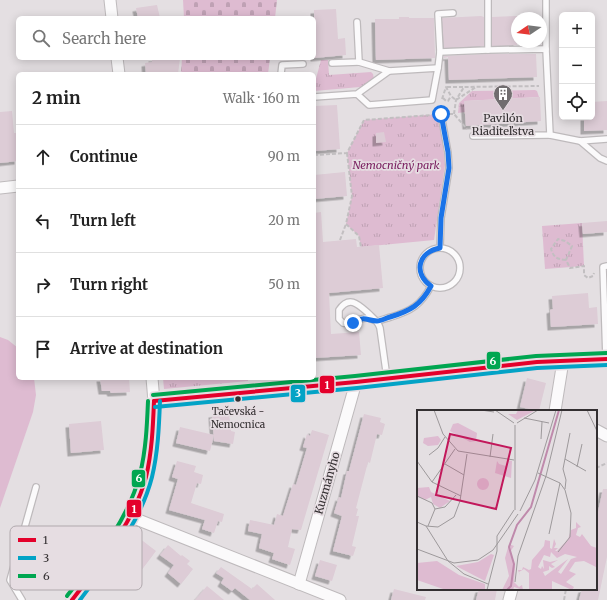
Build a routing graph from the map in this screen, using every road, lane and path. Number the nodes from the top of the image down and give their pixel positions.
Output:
1 (110, 0) edge
2 (488, 0) edge
3 (546, 0) edge
4 (453, 13) dead end
5 (112, 16) edge
6 (357, 22) dead end
7 (546, 49) junction
8 (488, 50) junction
9 (440, 52) junction
10 (117, 60) edge
11 (359, 62) junction
12 (303, 64) dead end
13 (332, 64) dead end
14 (438, 68) junction
15 (389, 71) junction
16 (119, 72) edge
17 (281, 72) edge
18 (548, 86) junction
19 (464, 87) junction
20 (476, 87) junction
21 (434, 88) junction
22 (446, 88) junction
23 (357, 94) junction
24 (451, 96) junction
25 (316, 97) edge
26 (443, 98) junction
27 (456, 100) junction
28 (441, 114) junction
29 (454, 114) junction
30 (550, 135) junction
31 (474, 136) joint
32 (607, 138) edge
33 (580, 141) junction
34 (347, 153) junction
35 (316, 155) edge
36 (607, 161) edge
37 (16, 186) edge
38 (0, 188) edge
39 (346, 224) junction
40 (340, 240) dead end
41 (361, 247) dead end
42 (440, 248) junction
43 (566, 260) junction
44 (607, 266) edge
45 (595, 272) dead end
46 (431, 286) junction
47 (377, 321) junction
48 (607, 358) edge
49 (563, 361) junction
50 (387, 378) junction
51 (152, 380) edge
52 (356, 382) junction
53 (154, 401) junction
54 (557, 410) edge
55 (597, 431) edge
56 (607, 436) edge
57 (607, 463) edge
58 (597, 468) edge
59 (36, 487) dead end
60 (130, 517) junction
61 (25, 526) edge
62 (124, 526) edge
63 (299, 584) junction
64 (16, 590) edge
65 (80, 590) edge
66 (512, 590) edge
67 (566, 590) edge
68 (22, 600) edge
69 (72, 600) edge
70 (340, 600) edge
71 (509, 600) edge
72 (564, 600) edge

1 - 5 street
2 - 8 lane
3 - 7 lane
4 - 9 lane
6 - 11 lane
7 - 8 lane
7 - 18 lane
8 - 9 lane
9 - 14 lane
10 - 16 street
11 - 13 lane
11 - 15 lane
12 - 17 lane
14 - 15 lane
14 - 21 lane
15 - 23 lane
18 - 20 path
18 - 30 lane
19 - 20 path
19 - 22 path
19 - 27 path
20 - 27 path
21 - 22 path
21 - 23 lane
22 - 24 path
22 - 26 path
23 - 25 lane
24 - 26 path
24 - 27 path
26 - 28 path
27 - 29 path
28 - 29 path
28 - 34 path
28 - 42 lane
29 - 31 path
30 - 31 lane
30 - 33 lane
32 - 33 lane
33 - 36 lane
34 - 35 path
34 - 39 path
37 - 38 street
39 - 40 path
39 - 41 path
42 - 46 lane
42 - 46 lane
43 - 43 path
43 - 45 path
44 - 48 lane
46 - 47 lane
47 - 47 lane
47 - 50 lane
48 - 49 street
49 - 50 street
49 - 54 street
50 - 52 street
51 - 53 street
52 - 53 street
52 - 63 street, Kuzmányho
53 - 60 street
55 - 56 street
57 - 58 path
59 - 61 lane
60 - 62 street
60 - 63 street
63 - 70 street
64 - 68 lane
65 - 69 street
66 - 71 street
67 - 72 path

